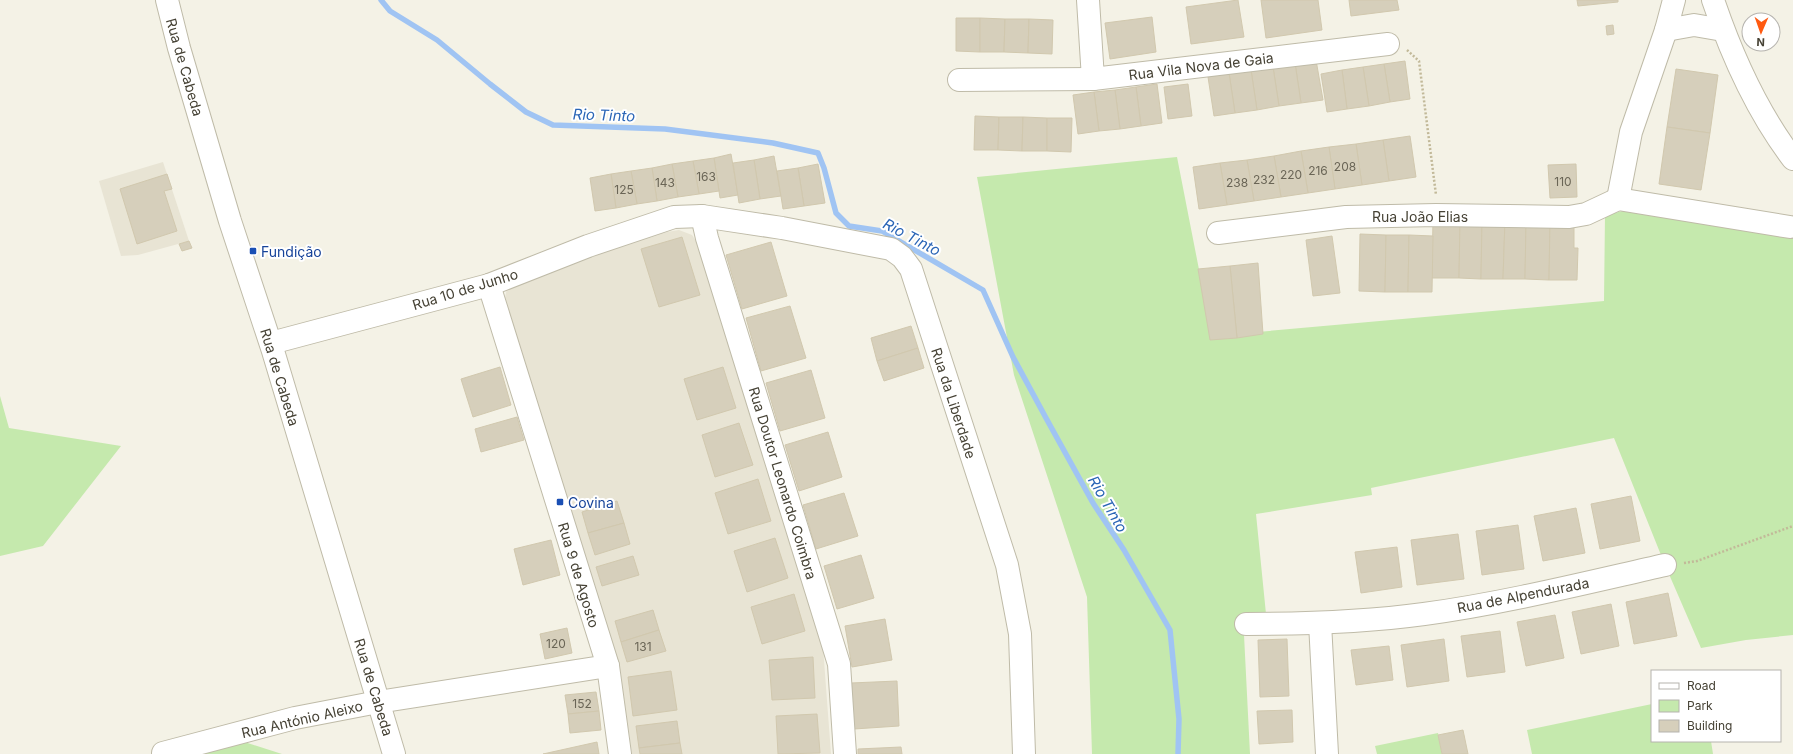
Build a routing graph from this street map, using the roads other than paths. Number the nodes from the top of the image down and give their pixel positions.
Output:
1 (167, 0) edge
2 (1088, 0) edge
3 (1674, 0) edge
4 (1713, 0) edge
5 (1666, 30) junction
6 (1723, 30) junction
7 (1388, 44) road end
8 (1093, 79) junction
9 (959, 80) dead end
10 (1793, 159) edge
11 (1618, 198) junction
12 (702, 216) junction
13 (1792, 226) edge
14 (1218, 233) dead end
15 (488, 285) junction
16 (271, 343) junction
17 (1665, 565) road end
18 (1320, 623) junction
19 (1246, 624) dead end
20 (608, 666) junction
21 (378, 702) junction
22 (163, 753) edge
23 (394, 754) edge
24 (620, 754) edge
25 (845, 754) edge
26 (1024, 754) edge
27 (1327, 754) edge

1 - 16 street, Rua de Cabeda
2 - 8 street
3 - 5 street
4 - 6 street
5 - 6 street
5 - 11 street
6 - 10 street
7 - 8 street, Rua Vila Nova de Gaia
8 - 9 street, Rua Vila Nova de Gaia
11 - 13 street
11 - 14 street, Rua João Elias
12 - 15 street, Rua 10 de Junho
12 - 25 street, Rua Doutor Leonardo Coimbra
12 - 26 street, Rua da Liberdade
15 - 16 street, Rua 10 de Junho
15 - 20 street, Rua 9 de Agosto
16 - 21 street, Rua de Cabeda
17 - 18 street, Rua de Alpendurada
18 - 19 street, Rua de Alpendurada
18 - 27 street
20 - 21 street, Rua António Aleixo
20 - 24 street, Rua 9 de Agosto
21 - 22 street, Rua António Aleixo
21 - 23 street, Rua de Cabeda

